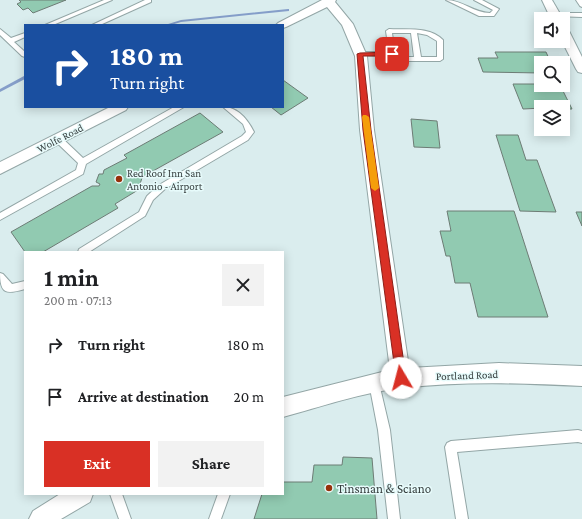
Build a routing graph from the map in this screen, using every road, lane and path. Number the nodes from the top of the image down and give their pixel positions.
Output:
1 (109, 0) edge
2 (148, 0) edge
3 (329, 0) edge
4 (449, 0) edge
5 (477, 0) edge
6 (547, 0) edge
7 (579, 0) edge
8 (582, 5) edge
9 (553, 12) edge
10 (582, 15) edge
11 (570, 16) edge
12 (50, 24) edge
13 (97, 24) edge
14 (284, 24) edge
15 (0, 31) edge
16 (414, 32) junction
17 (24, 35) edge
18 (10, 41) junction
19 (570, 45) edge
20 (360, 54) junction
21 (392, 54) junction
22 (24, 55) edge
23 (418, 59) junction
24 (582, 69) edge
25 (119, 108) edge
26 (178, 108) edge
27 (228, 108) edge
28 (58, 139) junction
29 (82, 162) junction
30 (0, 169) edge
31 (0, 217) edge
32 (84, 251) edge
33 (0, 277) edge
34 (24, 285) edge
35 (582, 376) edge
36 (401, 378) junction
37 (374, 383) junction
38 (284, 407) edge
39 (582, 437) edge
40 (80, 495) edge
41 (116, 495) edge
42 (224, 495) edge
43 (41, 519) edge
44 (125, 519) edge
45 (215, 519) edge
46 (394, 519) edge
47 (462, 519) edge

1 - 12 lane
2 - 13 lane
3 - 14 street
3 - 20 street
4 - 5 lane
6 - 9 street
7 - 8 lane
10 - 11 lane
15 - 18 lane
16 - 21 lane
16 - 23 lane
16 - 23 lane
17 - 18 lane
18 - 22 lane
19 - 24 street
20 - 21 lane
20 - 36 street
21 - 23 lane
25 - 28 street, Wolfe Road
26 - 29 lane
27 - 32 lane
28 - 29 lane
28 - 30 street, Wolfe Road
29 - 31 lane
33 - 34 lane
35 - 36 street, Portland Road
36 - 37 street, Portland Road
37 - 38 street, Portland Road
37 - 46 lane
39 - 47 lane
40 - 43 street
41 - 44 lane
42 - 45 lane

